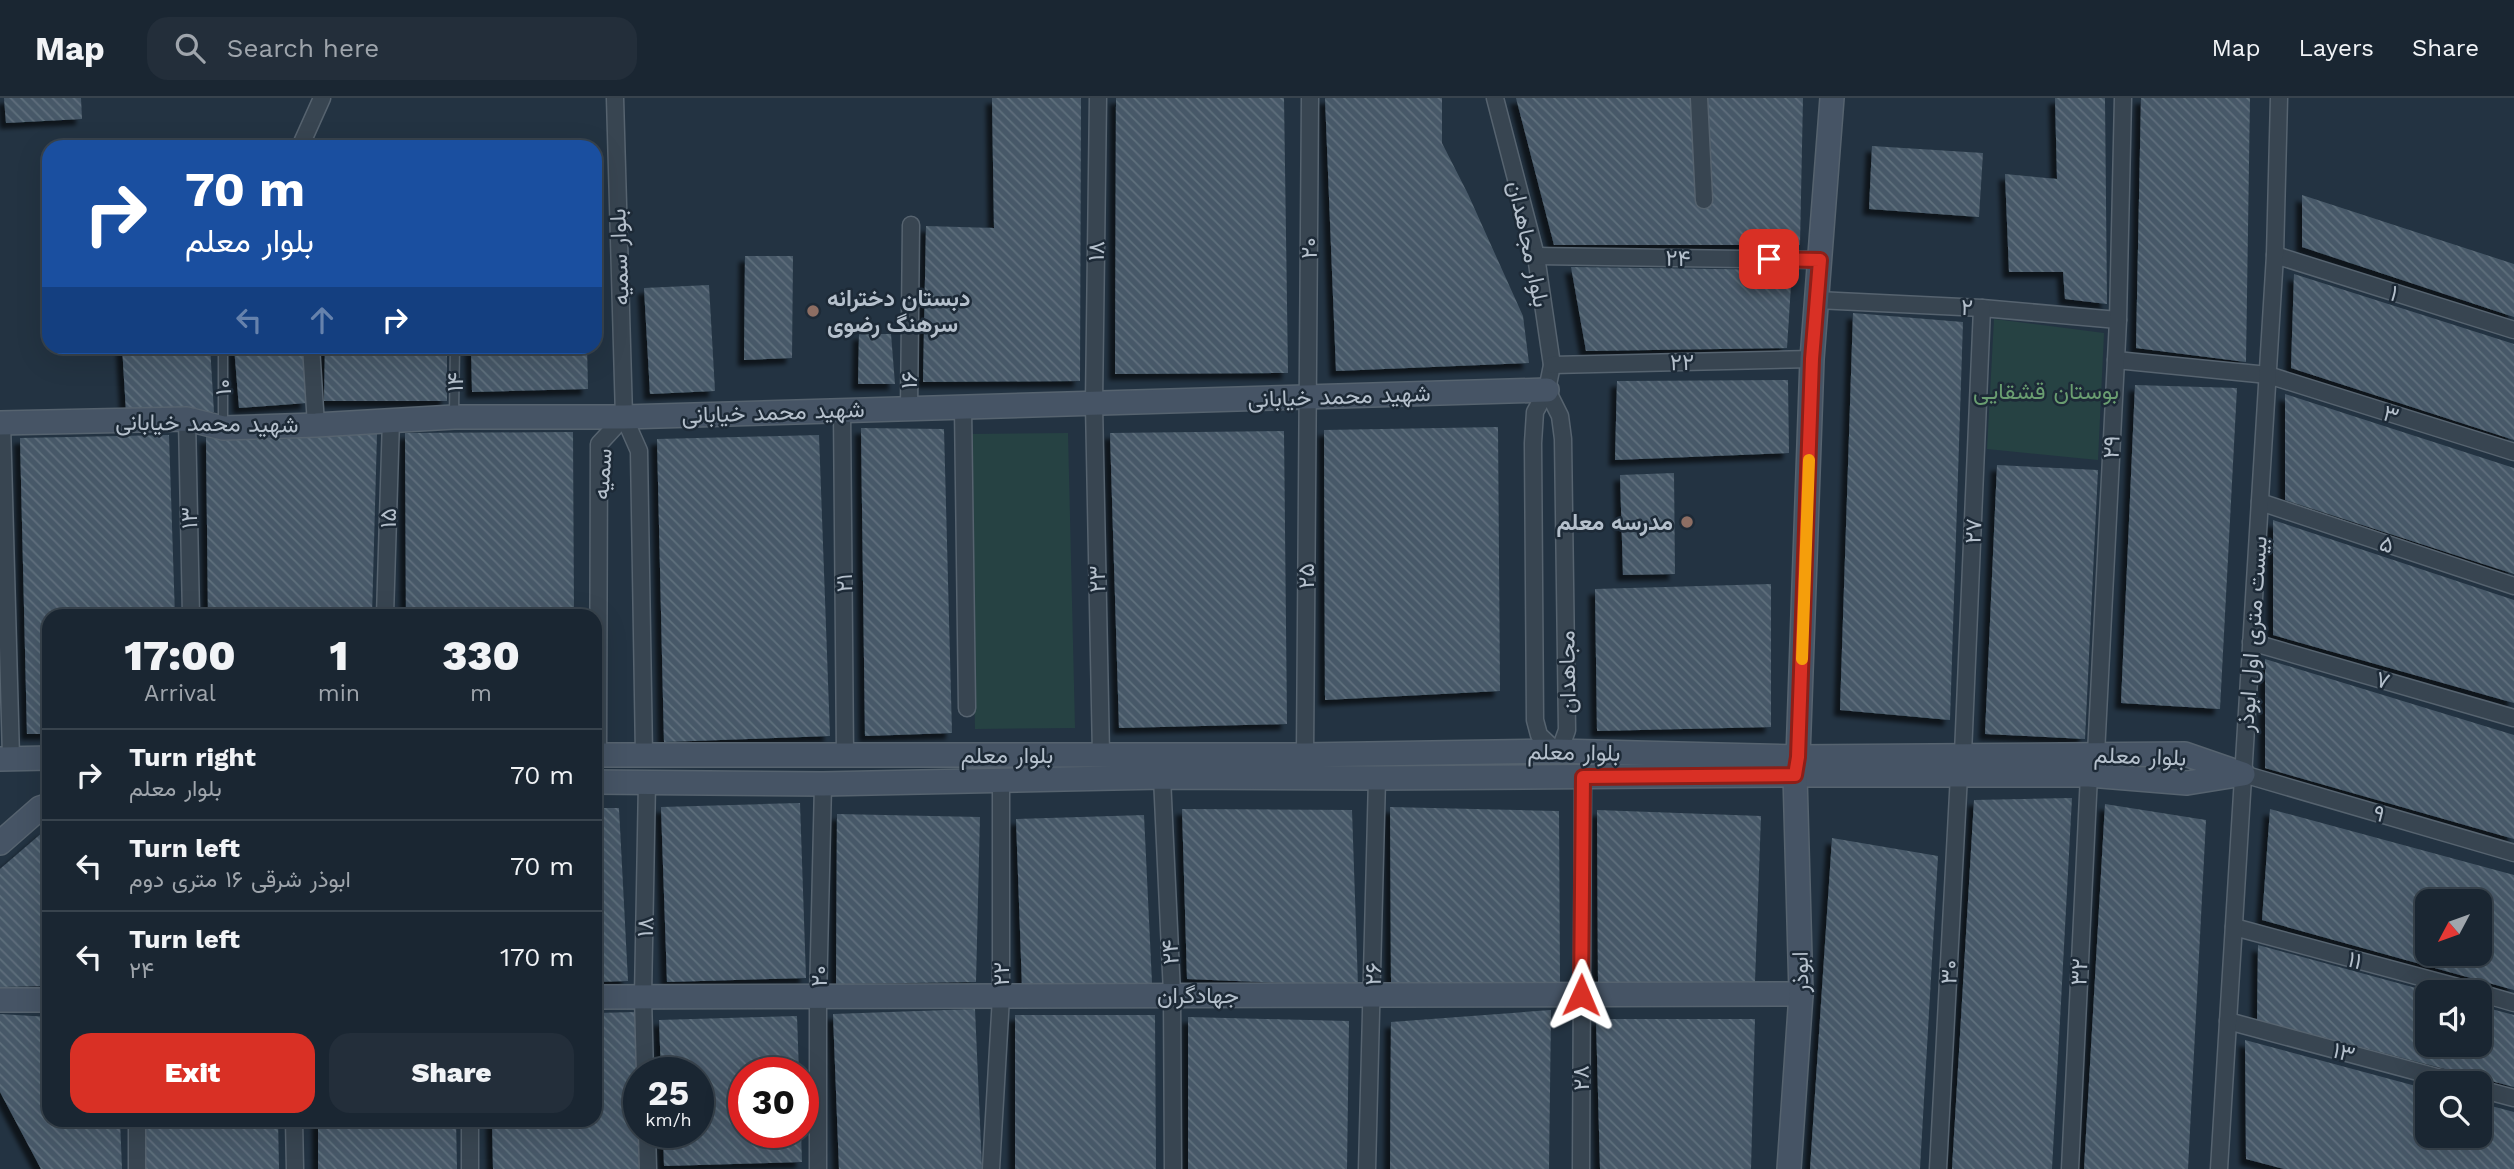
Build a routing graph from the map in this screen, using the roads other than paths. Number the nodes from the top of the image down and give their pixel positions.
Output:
1 (322, 98) edge
2 (615, 98) edge
3 (1098, 98) edge
4 (1310, 98) edge
5 (1495, 98) edge
6 (1699, 98) edge
7 (1832, 98) edge
8 (2123, 98) edge
9 (2279, 98) edge
10 (303, 140) edge
11 (1704, 200) dead end
12 (911, 225) dead end
13 (2275, 255) junction
14 (1536, 256) junction
15 (1820, 260) junction
16 (1817, 300) junction
17 (1982, 308) junction
18 (2118, 320) junction
19 (2514, 330) edge
20 (223, 354) edge
21 (312, 354) edge
22 (456, 354) edge
23 (1812, 359) junction
24 (2116, 360) junction
25 (1552, 365) junction
26 (2268, 376) junction
27 (1547, 390) junction
28 (1307, 397) junction
29 (1094, 404) junction
30 (963, 407) junction
31 (909, 409) junction
32 (842, 410) junction
33 (624, 416) junction
34 (454, 417) junction
35 (187, 419) junction
36 (391, 419) junction
37 (1, 423) edge
38 (316, 425) junction
39 (223, 428) junction
40 (2514, 452) edge
41 (2260, 502) junction
42 (2514, 586) edge
43 (191, 609) edge
44 (385, 609) edge
45 (598, 609) edge
46 (2251, 642) junction
47 (967, 708) dead end
48 (2514, 718) edge
49 (1556, 751) junction
50 (602, 755) edge
51 (644, 755) junction
52 (845, 755) junction
53 (1058, 755) junction
54 (1101, 755) junction
55 (1305, 755) junction
56 (42, 758) edge
57 (6, 759) edge
58 (2092, 764) junction
59 (1961, 765) junction
60 (1797, 766) junction
61 (2243, 774) junction
62 (1162, 776) junction
63 (1555, 777) junction
64 (1583, 777) junction
65 (1377, 778) junction
66 (1001, 780) junction
67 (1062, 780) junction
68 (648, 781) junction
69 (602, 782) edge
70 (823, 784) junction
71 (42, 807) edge
72 (0, 843) edge
73 (2514, 853) edge
74 (2234, 927) junction
75 (2430, 980) edge
76 (1172, 994) junction
77 (1801, 994) junction
78 (1373, 995) junction
79 (1581, 995) junction
80 (602, 997) edge
81 (643, 997) junction
82 (1001, 997) junction
83 (2492, 997) edge
84 (818, 998) junction
85 (0, 1000) edge
86 (42, 1000) edge
87 (2514, 1003) edge
88 (2228, 1021) junction
89 (645, 1057) edge
90 (2415, 1071) edge
91 (2492, 1092) edge
92 (2514, 1098) edge
93 (137, 1127) edge
94 (294, 1127) edge
95 (470, 1127) edge
96 (647, 1148) edge
97 (2223, 1168) edge
98 (137, 1169) edge
99 (295, 1169) edge
100 (470, 1169) edge
101 (648, 1169) edge
102 (818, 1169) edge
103 (991, 1169) edge
104 (1173, 1169) edge
105 (1367, 1169) edge
106 (1581, 1169) edge
107 (1789, 1169) edge
108 (1938, 1169) edge
109 (2070, 1169) edge

1 - 10 street
2 - 33 street, بلوار سمیه
3 - 29 street, ۱۸
4 - 28 street, ۲۰
5 - 14 street, بلوار مجاهدان
6 - 11 street
7 - 15 street, ابوذر
8 - 18 street, ۲۹
9 - 13 street, بیست متری اول ابوذر
12 - 31 street, ۱۶
13 - 19 street, ۱
13 - 26 street, بیست متری اول ابوذر
14 - 15 street, ۲۴
14 - 25 street, بلوار مجاهدان
15 - 16 street, ابوذر
16 - 17 street, ۲
16 - 23 street, ابوذر
17 - 18 street, ۲
17 - 59 street, ۲۷
18 - 24 street, ۲۹
20 - 39 lane, ۱۰
21 - 38 street
22 - 34 lane, ۱۴
23 - 25 street, ۲۲
23 - 60 street, ابوذر
24 - 26 street, ۳
24 - 58 street, ۲۹
25 - 27 street, بلوار مجاهدان
26 - 40 street, ۳
26 - 41 street, بیست متری اول ابوذر
27 - 28 street, شهید محمد خیابانی
27 - 49 street, مجاهدان
27 - 49 street, مجاهدان
28 - 29 street, شهید محمد خیابانی
28 - 55 street, ۲۵
29 - 30 street, شهید محمد خیابانی
29 - 54 street, ۲۳
30 - 31 street, شهید محمد خیابانی
30 - 47 street
31 - 32 street, شهید محمد خیابانی
32 - 33 street, شهید محمد خیابانی
32 - 52 street, ۲۱
33 - 34 street, شهید محمد خیابانی
33 - 45 street, سمیه
33 - 51 street, سمیه
34 - 36 street, شهید محمد خیابانی
35 - 37 street, شهید محمد خیابانی
35 - 39 street, شهید محمد خیابانی
35 - 43 street, ۱۳
36 - 38 street, شهید محمد خیابانی
36 - 44 street, ۱۵
37 - 57 street
38 - 39 street, شهید محمد خیابانی
41 - 42 street, ۵
41 - 46 street, بیست متری اول ابوذر
46 - 48 street, ۷
46 - 61 street, بیست متری اول ابوذر
49 - 55 street, بلوار معلم
49 - 60 street, بلوار معلم
49 - 63 street
50 - 51 street, بلوار معلم
51 - 52 street, بلوار معلم
51 - 68 street
52 - 53 street, بلوار معلم
53 - 54 street, بلوار معلم
53 - 67 street
54 - 55 street, بلوار معلم
56 - 57 street
58 - 59 street, بلوار معلم
58 - 61 street, بلوار معلم
58 - 109 street, ۳۲
59 - 60 street, بلوار معلم
59 - 108 street, ۳۰
60 - 64 street, بلوار معلم
60 - 77 street, ابوذر
61 - 73 street, ۹
61 - 74 street, بیست متری اول ابوذر
62 - 65 street, بلوار معلم
62 - 67 street, بلوار معلم
62 - 76 street, ۲۴
63 - 64 street, بلوار معلم
63 - 65 street, بلوار معلم
64 - 79 street, ۲۸
65 - 78 street, ۲۶
66 - 67 street, بلوار معلم
66 - 70 street, بلوار معلم
66 - 82 street, ۲۲
68 - 69 street, بلوار معلم
68 - 70 street, بلوار معلم
68 - 81 street, ۱۸
70 - 84 street, ۲۰
71 - 72 street
74 - 75 street, ۱۱
74 - 88 street, بیست متری اول ابوذر
76 - 78 street, جهادگران
76 - 82 street, جهادگران
76 - 104 street, ۲۴
77 - 79 street, جهادگران
77 - 107 street, ابوذر
78 - 79 street, جهادگران
78 - 105 street, ۲۶
79 - 106 street, ۲۸
80 - 81 street, جهادگران
81 - 84 street, جهادگران
81 - 89 street, ۱۸
82 - 84 street, جهادگران
82 - 103 street, ۲۲
83 - 87 street, ۱۱
84 - 102 street, ۲۰
85 - 86 street
88 - 90 street, ۱۳
88 - 97 street, بیست متری اول ابوذر
91 - 92 street
93 - 98 street
94 - 99 street
95 - 100 street
96 - 101 street

